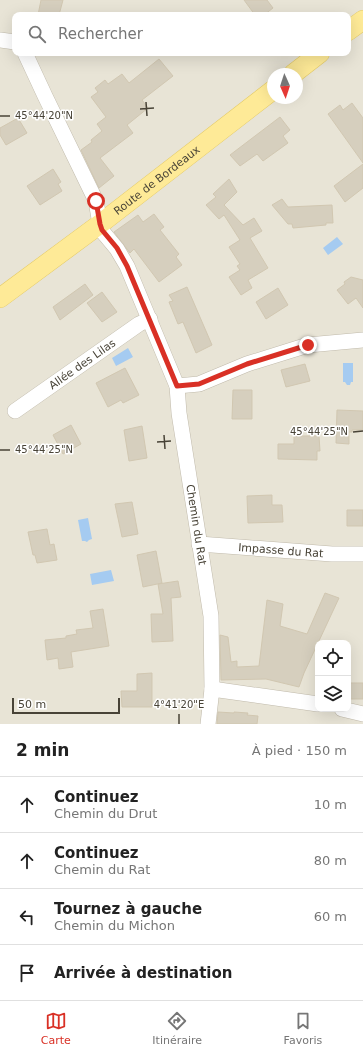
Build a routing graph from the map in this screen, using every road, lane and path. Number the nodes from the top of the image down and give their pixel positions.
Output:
1 (363, 20) edge
2 (351, 29) edge
3 (0, 40) edge
4 (12, 42) edge
5 (26, 56) edge
6 (316, 56) edge
7 (301, 68) edge
8 (267, 95) edge
9 (100, 224) junction
10 (0, 298) edge
11 (150, 319) junction
12 (363, 340) edge
13 (177, 386) junction
14 (15, 412) dead end
15 (199, 544) junction
16 (363, 554) edge
17 (212, 689) junction
18 (315, 704) edge
19 (351, 711) edge
20 (363, 714) edge
21 (208, 724) edge

1 - 2 main road
3 - 4 street
5 - 9 street
6 - 7 main road
8 - 9 main road, Route de Bordeaux
9 - 10 main road, Route de Bordeaux
9 - 11 street, Chemin du Rat
11 - 13 street, Chemin du Rat
11 - 14 street, Allée des Lilas
12 - 13 street
13 - 15 street, Chemin du Rat
15 - 16 street, Impasse du Rat
15 - 17 street, Chemin du Rat
17 - 18 street
17 - 21 street, Chemin du Rat
19 - 20 street

